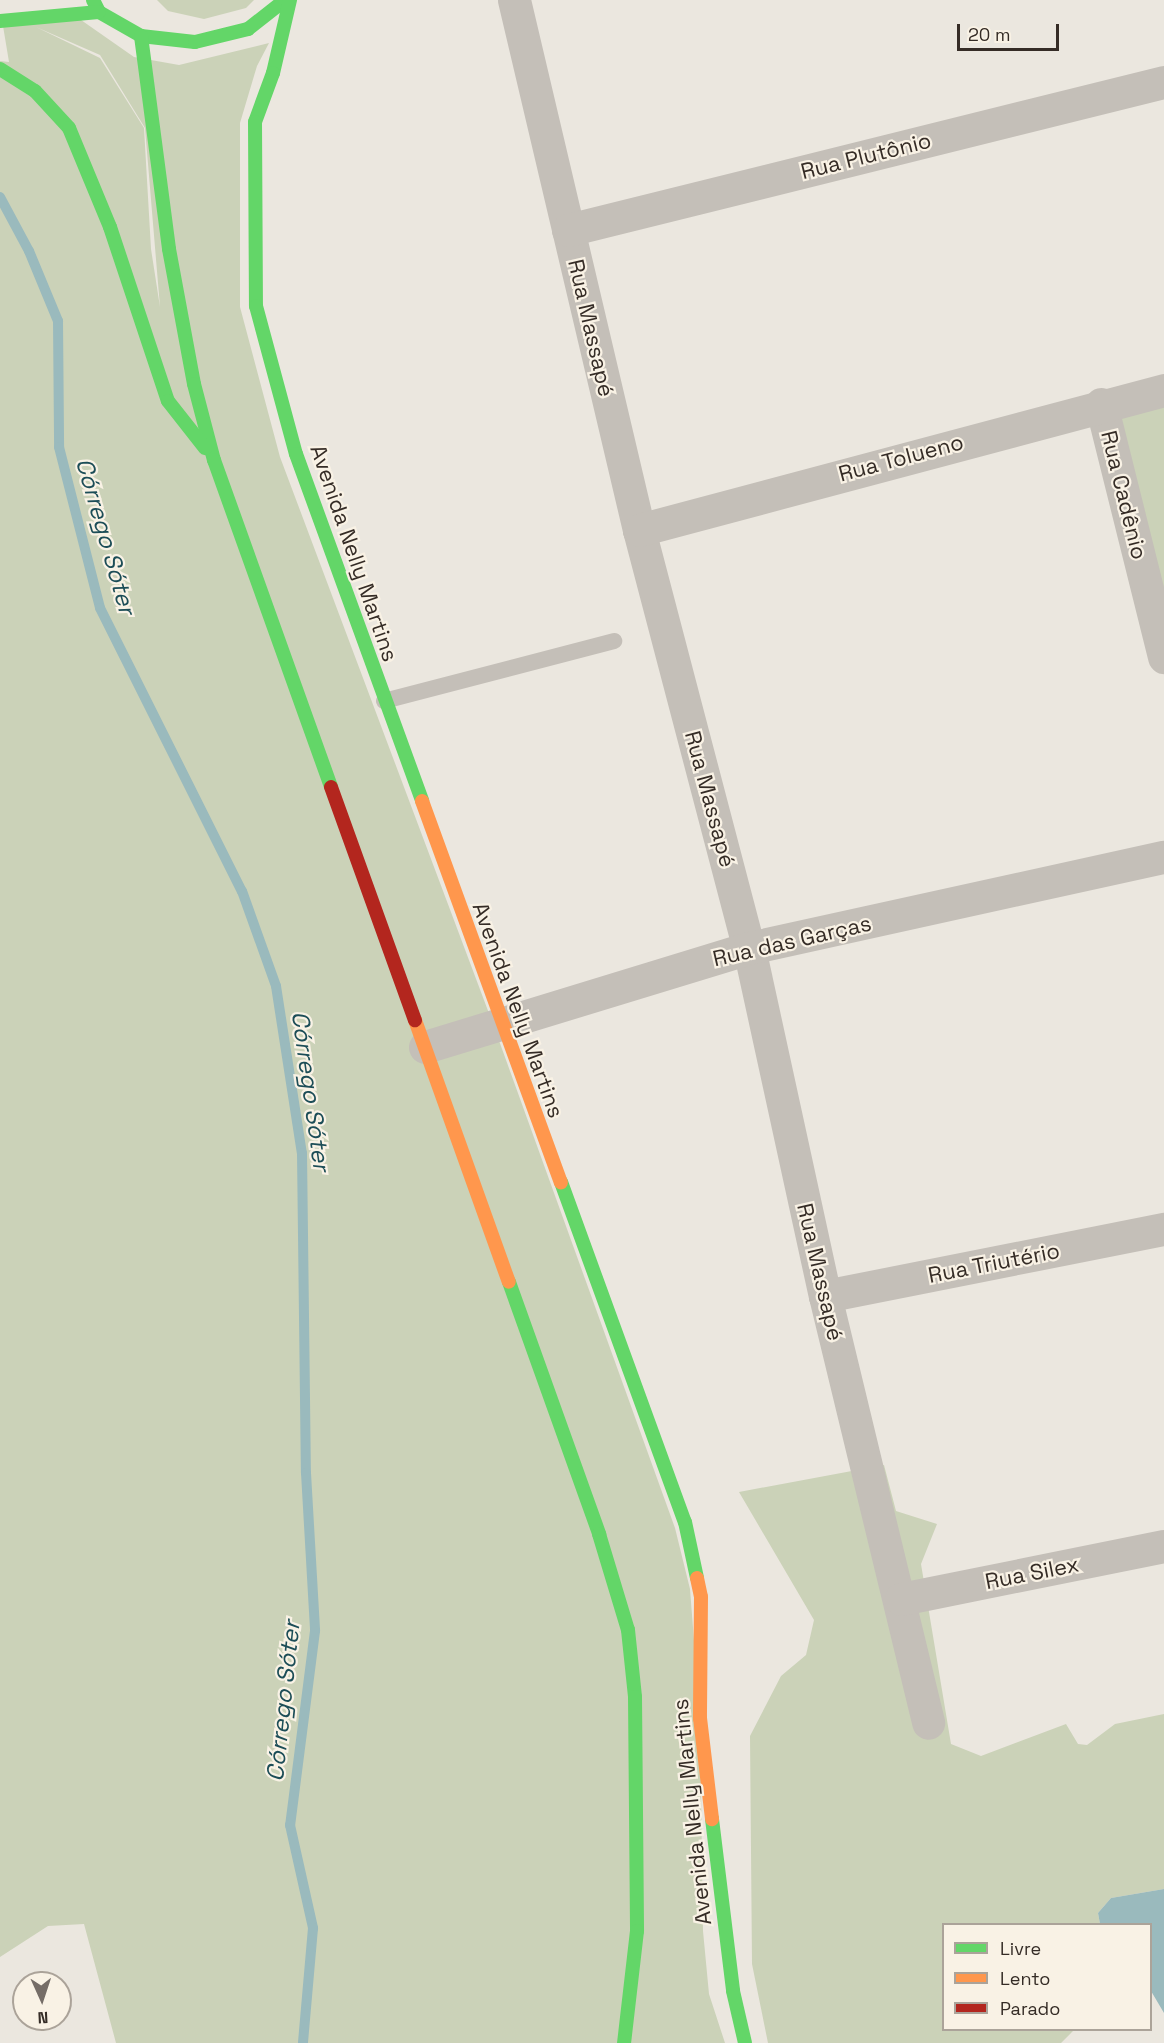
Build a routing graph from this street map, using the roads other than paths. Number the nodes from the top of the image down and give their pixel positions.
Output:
1 (288, 0) edge
2 (514, 0) edge
3 (96, 6) edge
4 (0, 21) edge
5 (141, 36) junction
6 (0, 69) edge
7 (1164, 82) edge
8 (568, 230) junction
9 (1164, 390) edge
10 (1101, 404) junction
11 (214, 460) junction
12 (639, 530) junction
13 (614, 641) dead end
14 (1164, 657) edge
15 (384, 700) junction
16 (1164, 857) edge
17 (749, 948) junction
18 (500, 1022) junction
19 (425, 1047) junction
20 (1164, 1229) edge
21 (825, 1296) junction
22 (1164, 1546) edge
23 (900, 1599) junction
24 (928, 1723) dead end
25 (624, 2043) edge
26 (745, 2043) edge

1 - 5 main road
1 - 15 main road, Avenida Nelly Martins
2 - 8 street, Rua Massapé
3 - 4 main road
3 - 5 main road
5 - 11 main road, Avenida Nelly Martins
6 - 11 main road
7 - 8 street, Rua Plutônio
8 - 12 street, Rua Massapé
9 - 10 street, Rua Tolueno
10 - 12 street, Rua Tolueno
10 - 14 street, Rua Cadênio
11 - 19 main road, Avenida Nelly Martins
12 - 17 street, Rua Massapé
13 - 15 lane
15 - 18 main road, Avenida Nelly Martins
16 - 17 street, Rua das Garças
17 - 18 street, Rua das Garças
17 - 21 street, Rua Massapé
18 - 19 street, Rua das Garças
18 - 26 main road, Avenida Nelly Martins
19 - 25 main road, Avenida Nelly Martins
20 - 21 street, Rua Triutério
21 - 23 street, Rua Massapé
22 - 23 street, Rua Silex
23 - 24 street, Rua Massapé

